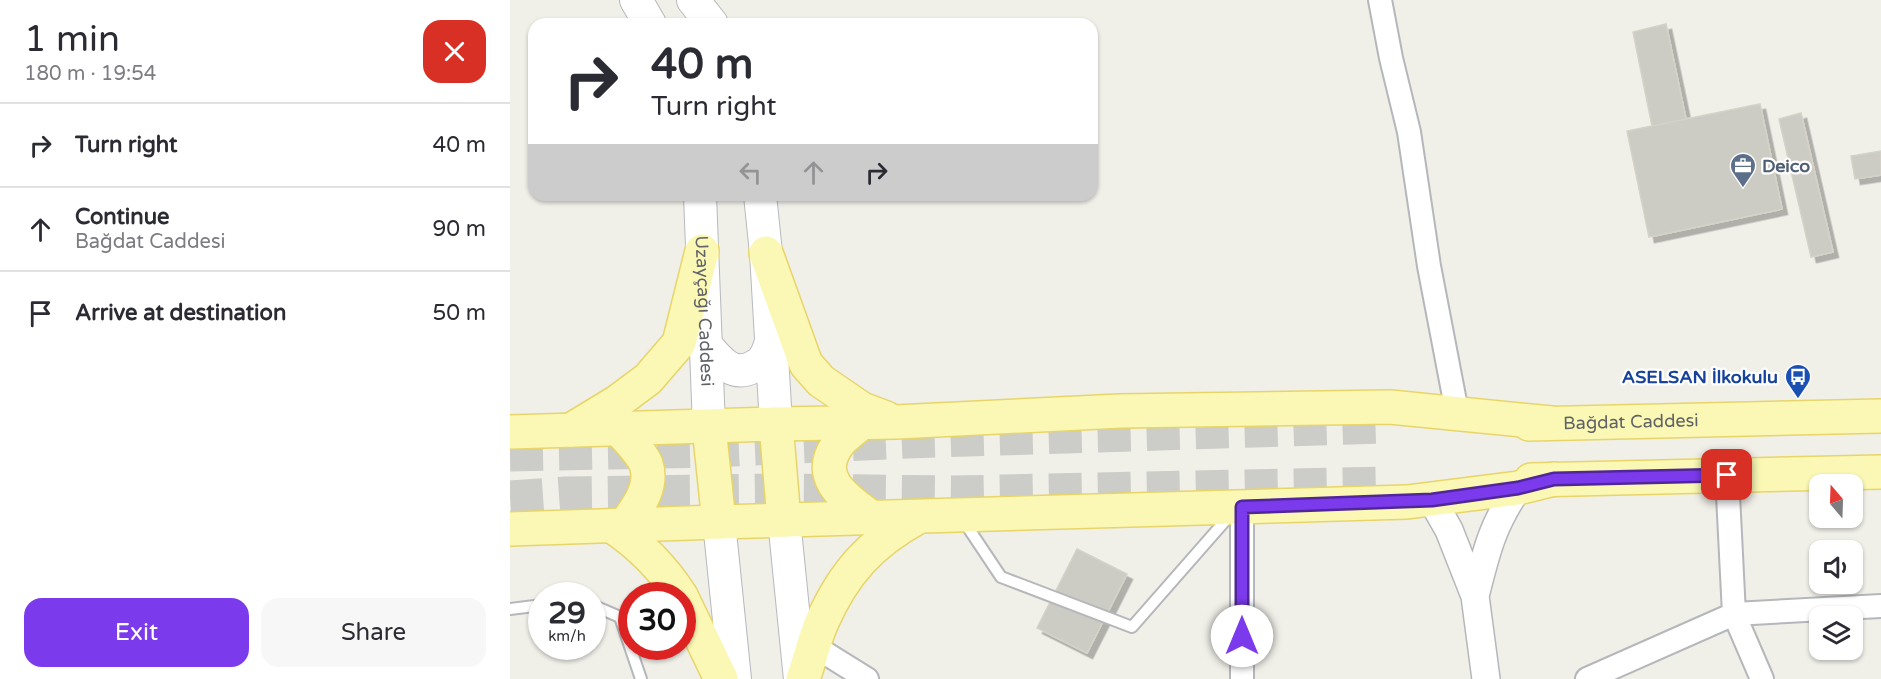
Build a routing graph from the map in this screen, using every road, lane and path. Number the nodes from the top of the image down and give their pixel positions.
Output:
1 (636, 0) edge
2 (693, 0) edge
3 (1380, 0) edge
4 (646, 18) edge
5 (707, 18) edge
6 (700, 201) edge
7 (761, 201) edge
8 (702, 251) junction
9 (766, 253) junction
10 (772, 340) junction
11 (706, 345) junction
12 (1457, 412) junction
13 (1881, 416) edge
14 (862, 422) junction
15 (896, 422) junction
16 (1551, 423) junction
17 (776, 424) junction
18 (709, 427) junction
19 (1380, 427) tunnel mouth
20 (620, 429) junction
21 (571, 430) junction
22 (510, 432) edge
23 (1881, 472) edge
24 (1727, 475) junction
25 (1554, 479) junction
26 (1389, 483) tunnel mouth
27 (1518, 488) junction
28 (1432, 500) junction
29 (1240, 507) junction
30 (960, 515) junction
31 (920, 516) junction
32 (872, 518) junction
33 (784, 520) junction
34 (719, 522) junction
35 (618, 526) junction
36 (510, 529) edge
37 (670, 582) edge
38 (1475, 596) junction
39 (1881, 606) edge
40 (528, 607) edge
41 (510, 609) edge
42 (606, 611) edge
43 (1734, 614) junction
44 (696, 626) edge
45 (814, 646) junction
46 (641, 679) edge
47 (722, 679) edge
48 (735, 679) edge
49 (801, 679) edge
50 (867, 679) edge
51 (1242, 679) edge
52 (1485, 679) edge
53 (1587, 679) edge
54 (1762, 679) edge

1 - 4 main road
2 - 5 main road
3 - 12 street
6 - 8 main road, Uzayçağı Caddesi
7 - 9 main road
8 - 11 main road, Uzayçağı Caddesi
8 - 21 main road
9 - 10 main road
9 - 15 main road
10 - 11 main road
10 - 17 main road
11 - 18 main road, Uzayçağı Caddesi
12 - 15 main road
12 - 16 main road
13 - 16 main road, Bağdat Caddesi
14 - 15 main road
14 - 17 main road
14 - 32 main road
16 - 19 main road, Bağdat Caddesi
17 - 18 main road
17 - 33 main road
18 - 20 main road
18 - 34 main road
20 - 21 main road
20 - 35 main road
21 - 22 main road
23 - 24 main road
24 - 25 main road
24 - 43 street
25 - 26 main road
25 - 27 main road
27 - 28 main road
27 - 38 street
28 - 29 main road
28 - 38 street
29 - 30 main road
29 - 30 lane
29 - 51 street
30 - 31 main road
31 - 32 main road
31 - 45 main road
32 - 33 main road
33 - 34 main road
33 - 49 main road
34 - 35 main road
34 - 48 main road
35 - 36 main road
35 - 37 main road
38 - 52 street
39 - 43 street
40 - 41 lane
42 - 46 lane
43 - 53 street
43 - 54 street
44 - 47 main road
45 - 49 main road
45 - 50 street

